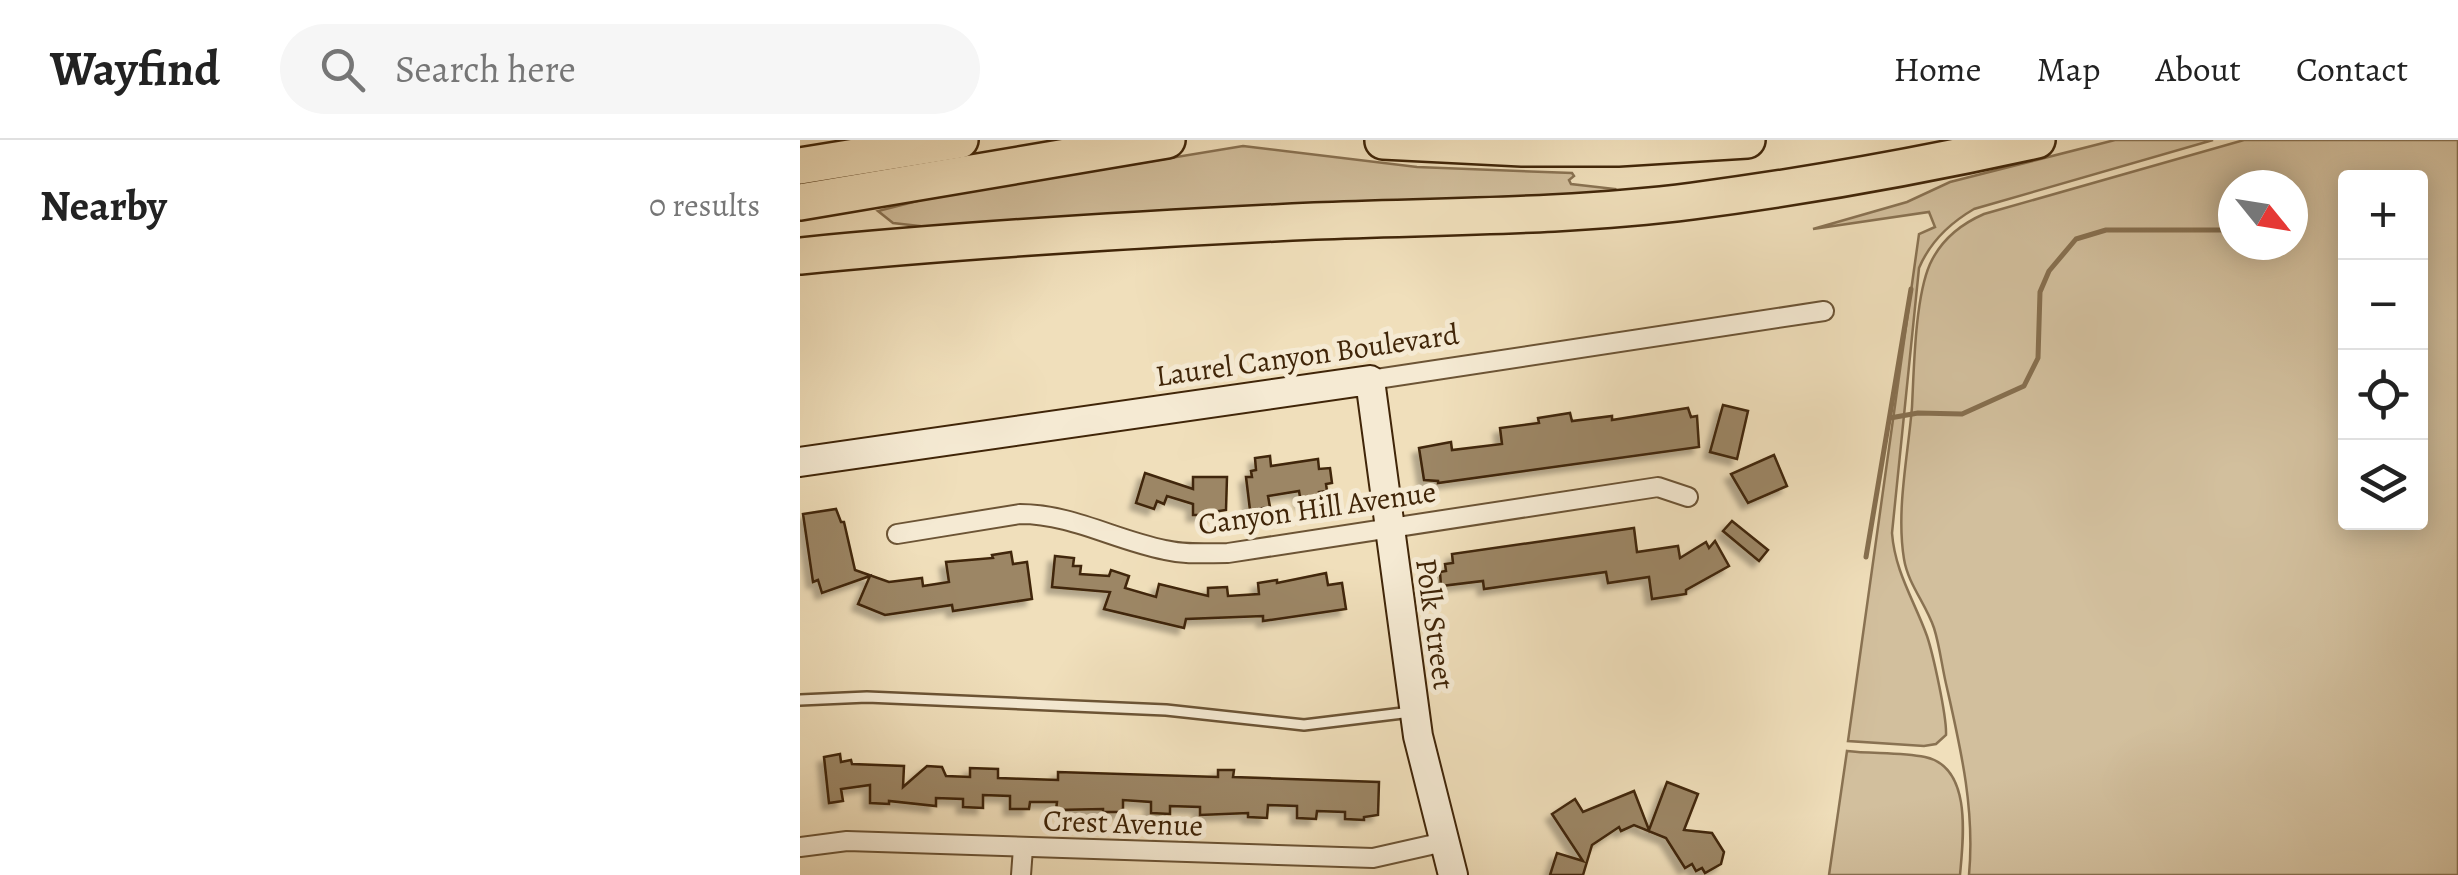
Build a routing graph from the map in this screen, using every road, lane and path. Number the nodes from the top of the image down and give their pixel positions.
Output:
1 (847, 140) edge
2 (960, 140) edge
3 (1167, 140) edge
4 (1747, 140) edge
5 (2037, 140) edge
6 (1383, 141) edge
7 (800, 148) edge
8 (800, 166) edge
9 (800, 202) edge
10 (800, 256) edge
11 (1824, 310) dead end
12 (1370, 380) junction
13 (800, 462) edge
14 (1688, 496) dead end
15 (1388, 527) junction
16 (897, 534) dead end
17 (800, 700) edge
18 (1414, 712) junction
19 (1444, 842) junction
20 (800, 848) edge
21 (1023, 848) junction
22 (1022, 875) edge
23 (1453, 875) edge

1 - 7 highway
2 - 8 highway
3 - 9 highway
4 - 6 highway
5 - 10 highway
11 - 12 street, Laurel Canyon Boulevard
12 - 13 street, Laurel Canyon Boulevard
12 - 15 street, Polk Street
14 - 15 street, Canyon Hill Avenue
15 - 16 street, Canyon Hill Avenue
15 - 18 street, Polk Street
17 - 18 lane
18 - 19 street, Polk Street
19 - 21 street, Crest Avenue
19 - 23 street, Polk Street
20 - 21 street, Crest Avenue
21 - 22 street

